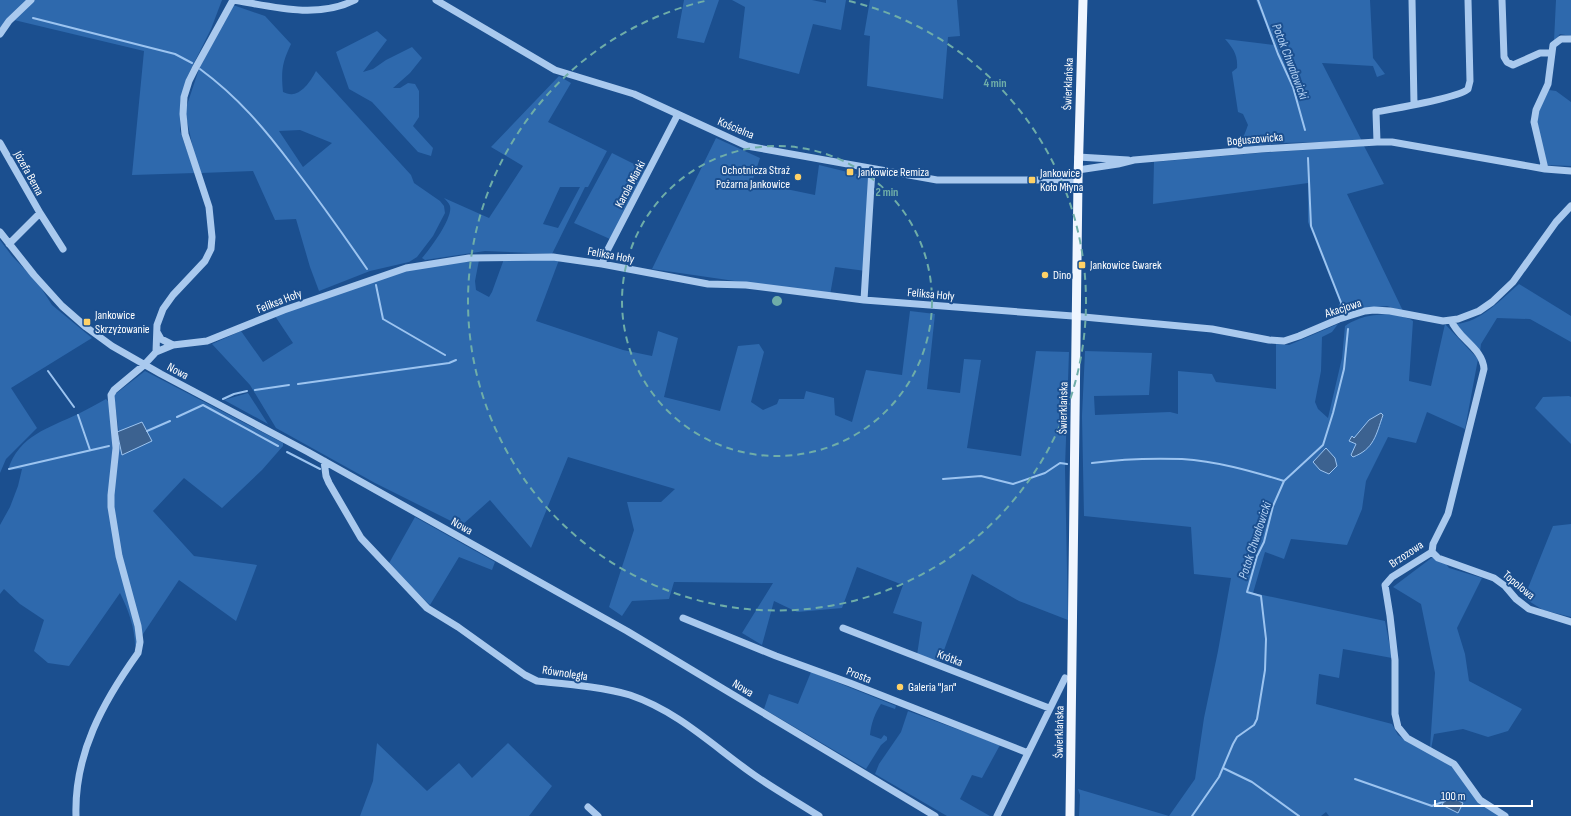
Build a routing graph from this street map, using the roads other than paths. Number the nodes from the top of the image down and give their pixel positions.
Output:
1 (31, 0) edge
2 (233, 0) edge
3 (355, 0) edge
4 (436, 0) edge
5 (1083, 0) edge
6 (1412, 0) edge
7 (1468, 0) edge
8 (1502, 0) edge
9 (0, 34) edge
10 (1571, 38) edge
11 (1551, 53) junction
12 (1414, 104) junction
13 (678, 114) junction
14 (1377, 142) junction
15 (0, 143) edge
16 (1078, 157) junction
17 (1134, 160) junction
18 (872, 169) junction
19 (1545, 169) junction
20 (1078, 170) junction
21 (1571, 171) edge
22 (1078, 180) junction
23 (1571, 206) edge
24 (40, 213) junction
25 (0, 232) edge
26 (9, 244) junction
27 (63, 249) dead end
28 (602, 264) junction
29 (864, 300) junction
30 (1076, 317) junction
31 (1451, 320) junction
32 (156, 331) junction
33 (173, 345) junction
34 (156, 352) junction
35 (144, 365) junction
36 (324, 461) junction
37 (1432, 552) junction
38 (683, 618) dead end
39 (1571, 622) edge
40 (843, 628) dead end
41 (1064, 678) dead end
42 (1049, 708) junction
43 (1028, 753) junction
44 (588, 807) dead end
45 (76, 816) edge
46 (598, 816) edge
47 (819, 816) edge
48 (935, 816) edge
49 (997, 816) edge
50 (1070, 816) edge
51 (1506, 816) edge

1 - 9 street
2 - 3 street
2 - 32 street
4 - 13 street, Kościelna
5 - 16 main road, Świerklańska
6 - 12 street
7 - 12 street
8 - 11 street
10 - 11 street
11 - 19 street
12 - 14 street
13 - 18 street, Kościelna
13 - 28 street, Karola Miarki
14 - 17 street, Boguszowicka
14 - 19 street, Boguszowicka
15 - 24 street, Józefa Bema
16 - 17 street, Boguszowicka
16 - 20 main road, Świerklańska
17 - 20 street, Boguszowicka
18 - 22 street, Kościelna
18 - 29 street
19 - 21 street, Boguszowicka
20 - 22 main road, Świerklańska
22 - 30 main road, Świerklańska
23 - 31 street, Akacjowa
24 - 26 street, Józefa Bema
24 - 27 street, Józefa Bema
25 - 26 street, Nowa
26 - 35 street, Nowa
28 - 29 street, Feliksa Hoły
28 - 33 street, Feliksa Hoły
29 - 30 street, Feliksa Hoły
30 - 31 street, Akacjowa
30 - 50 main road, Świerklańska
31 - 37 street, Brzozowa
32 - 33 street
32 - 34 street
33 - 34 street, Feliksa Hoły
34 - 35 street
35 - 36 street, Nowa
35 - 45 street
36 - 47 street, Równoległa
36 - 48 street, Nowa
37 - 39 street, Topolowa
37 - 51 street, Brzozowa
38 - 43 street, Prosta
40 - 42 street, Krótka
41 - 42 street
42 - 43 street
43 - 49 street
44 - 46 street

